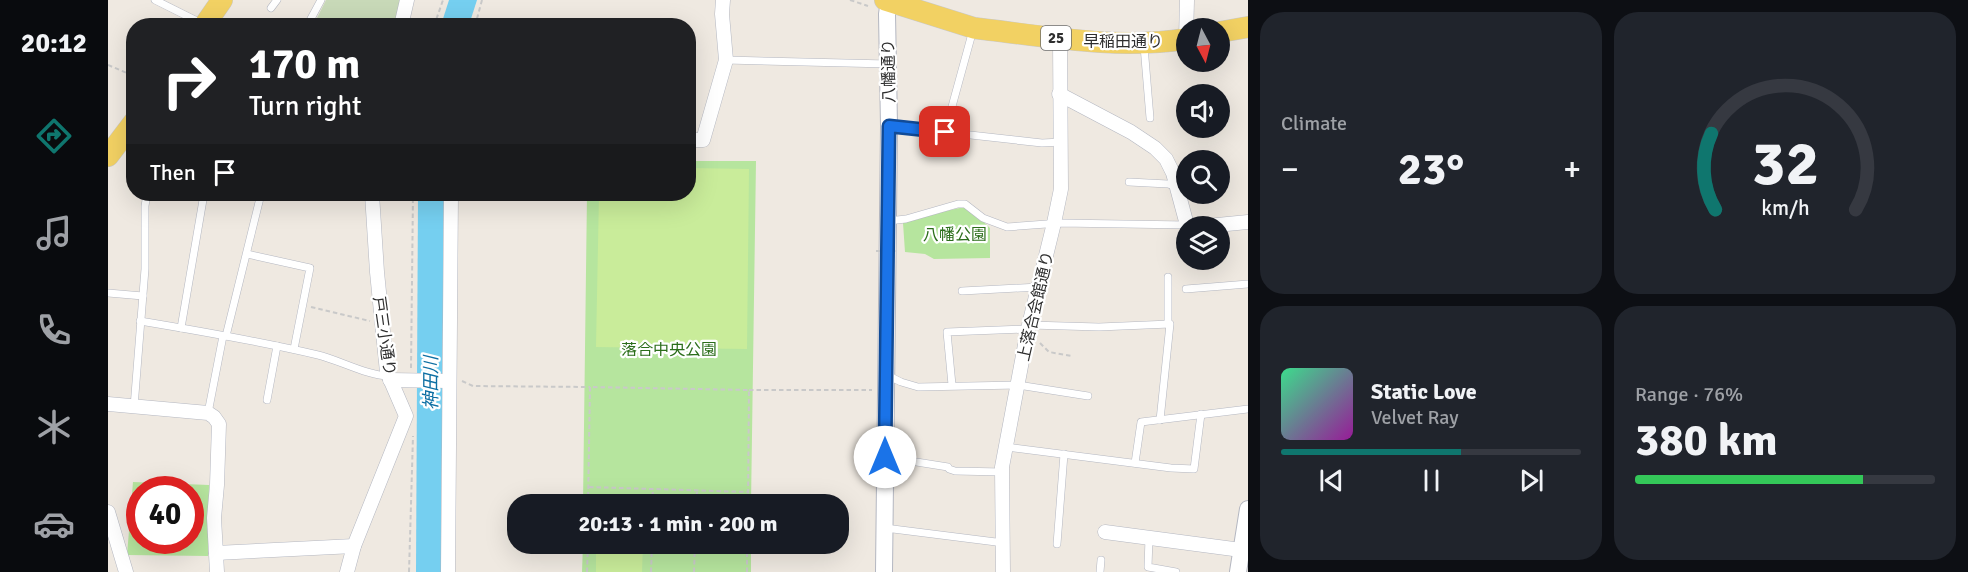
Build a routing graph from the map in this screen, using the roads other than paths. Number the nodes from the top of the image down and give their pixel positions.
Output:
1 (155, 0) edge
2 (222, 0) edge
3 (276, 0) edge
4 (321, 0) edge
5 (407, 0) edge
6 (723, 0) edge
7 (1186, 0) edge
8 (882, 3) edge
9 (271, 8) dead end
10 (190, 18) edge
11 (209, 18) edge
12 (311, 18) edge
13 (403, 18) edge
14 (1186, 18) edge
15 (1248, 27) edge
16 (974, 28) junction
17 (1230, 30) edge
18 (1060, 38) junction
19 (1176, 40) edge
20 (1144, 44) junction
21 (726, 60) junction
22 (888, 64) junction
23 (1059, 94) junction
24 (1150, 118) dead end
25 (889, 126) junction
26 (126, 132) edge
27 (945, 132) junction
28 (696, 140) edge
29 (1062, 142) junction
30 (108, 156) edge
31 (1129, 182) dead end
32 (1176, 184) edge
33 (1176, 187) edge
34 (146, 201) edge
35 (203, 201) edge
36 (259, 201) edge
37 (372, 201) edge
38 (452, 201) edge
39 (888, 221) junction
40 (1248, 222) edge
41 (1054, 223) junction
42 (1230, 224) edge
43 (1176, 226) edge
44 (247, 254) junction
45 (1168, 278) dead end
46 (1248, 284) edge
47 (1039, 287) junction
48 (1186, 289) dead end
49 (962, 291) dead end
50 (108, 293) edge
51 (143, 296) junction
52 (141, 321) junction
53 (1168, 324) junction
54 (181, 328) junction
55 (1028, 331) junction
56 (225, 336) junction
57 (277, 346) junction
58 (294, 349) junction
59 (886, 374) junction
60 (389, 378) junction
61 (449, 380) junction
62 (952, 385) junction
63 (1018, 386) junction
64 (1088, 396) dead end
65 (267, 400) dead end
66 (108, 404) edge
67 (134, 407) junction
68 (1248, 409) edge
69 (208, 413) junction
70 (1201, 414) junction
71 (1160, 420) junction
72 (1006, 447) junction
73 (1064, 454) junction
74 (885, 457) junction
75 (1135, 463) junction
76 (1002, 472) junction
77 (1248, 509) edge
78 (108, 512) edge
79 (110, 526) edge
80 (885, 528) junction
81 (1105, 532) dead end
82 (1149, 538) junction
83 (1004, 543) junction
84 (1057, 544) dead end
85 (354, 546) junction
86 (1241, 550) junction
87 (216, 553) junction
88 (1101, 560) dead end
89 (126, 572) edge
90 (217, 572) edge
91 (347, 572) edge
92 (448, 572) edge
93 (884, 572) edge
94 (1003, 572) edge
95 (1100, 572) edge
96 (1176, 572) edge
97 (1238, 572) edge

1 - 10 lane
2 - 11 main road
3 - 9 lane
4 - 12 lane
5 - 13 street
6 - 21 street
7 - 14 street
8 - 16 main road, 早稲田通り / 25
8 - 22 street, 八幡通り
15 - 17 main road
16 - 18 main road, 早稲田通り / 25
16 - 27 lane
18 - 20 main road, 早稲田通り / 25
18 - 23 street, 上落合会館通り
19 - 20 main road, 早稲田通り / 25
20 - 24 lane
21 - 22 lane
21 - 28 street
22 - 25 street, 八幡通り
23 - 29 street, 上落合会館通り
23 - 32 street
25 - 27 lane
25 - 39 street, 八幡通り
26 - 30 main road
27 - 29 lane
29 - 41 street, 上落合会館通り
31 - 33 lane
34 - 51 lane
35 - 54 lane
36 - 44 lane
37 - 60 street, 戸三小通り
38 - 61 street
39 - 41 lane
39 - 59 street, 八幡通り
40 - 42 street
41 - 43 lane
41 - 47 street, 上落合会館通り
44 - 56 lane
44 - 58 lane
45 - 53 lane
46 - 48 lane
47 - 49 lane
47 - 55 street, 上落合会館通り
50 - 51 lane
51 - 52 lane
52 - 54 lane
52 - 67 lane
53 - 55 lane
53 - 71 lane
54 - 56 lane
55 - 62 lane
55 - 63 street, 上落合会館通り
56 - 57 lane
56 - 69 lane
57 - 58 lane
57 - 65 lane
58 - 60 lane
59 - 62 lane
59 - 74 street, 八幡通り
60 - 61 street
60 - 85 street, 戸三小通り
61 - 92 street
62 - 63 lane
63 - 64 lane
63 - 72 street, 上落合会館通り
66 - 67 street
67 - 69 street
68 - 70 lane
69 - 87 street
70 - 71 lane
70 - 75 lane
71 - 75 lane
72 - 73 lane
72 - 76 street, 上落合会館通り
73 - 75 lane
73 - 84 lane
74 - 76 lane
74 - 80 street, 八幡通り
76 - 83 street, 上落合会館通り
77 - 86 street
78 - 79 street
79 - 89 street
80 - 83 lane
80 - 93 street, 八幡通り
81 - 82 street
82 - 86 street
82 - 96 lane
83 - 94 street, 上落合会館通り
85 - 87 street
85 - 91 street, 戸三小通り
86 - 97 street
87 - 90 street
88 - 95 lane

